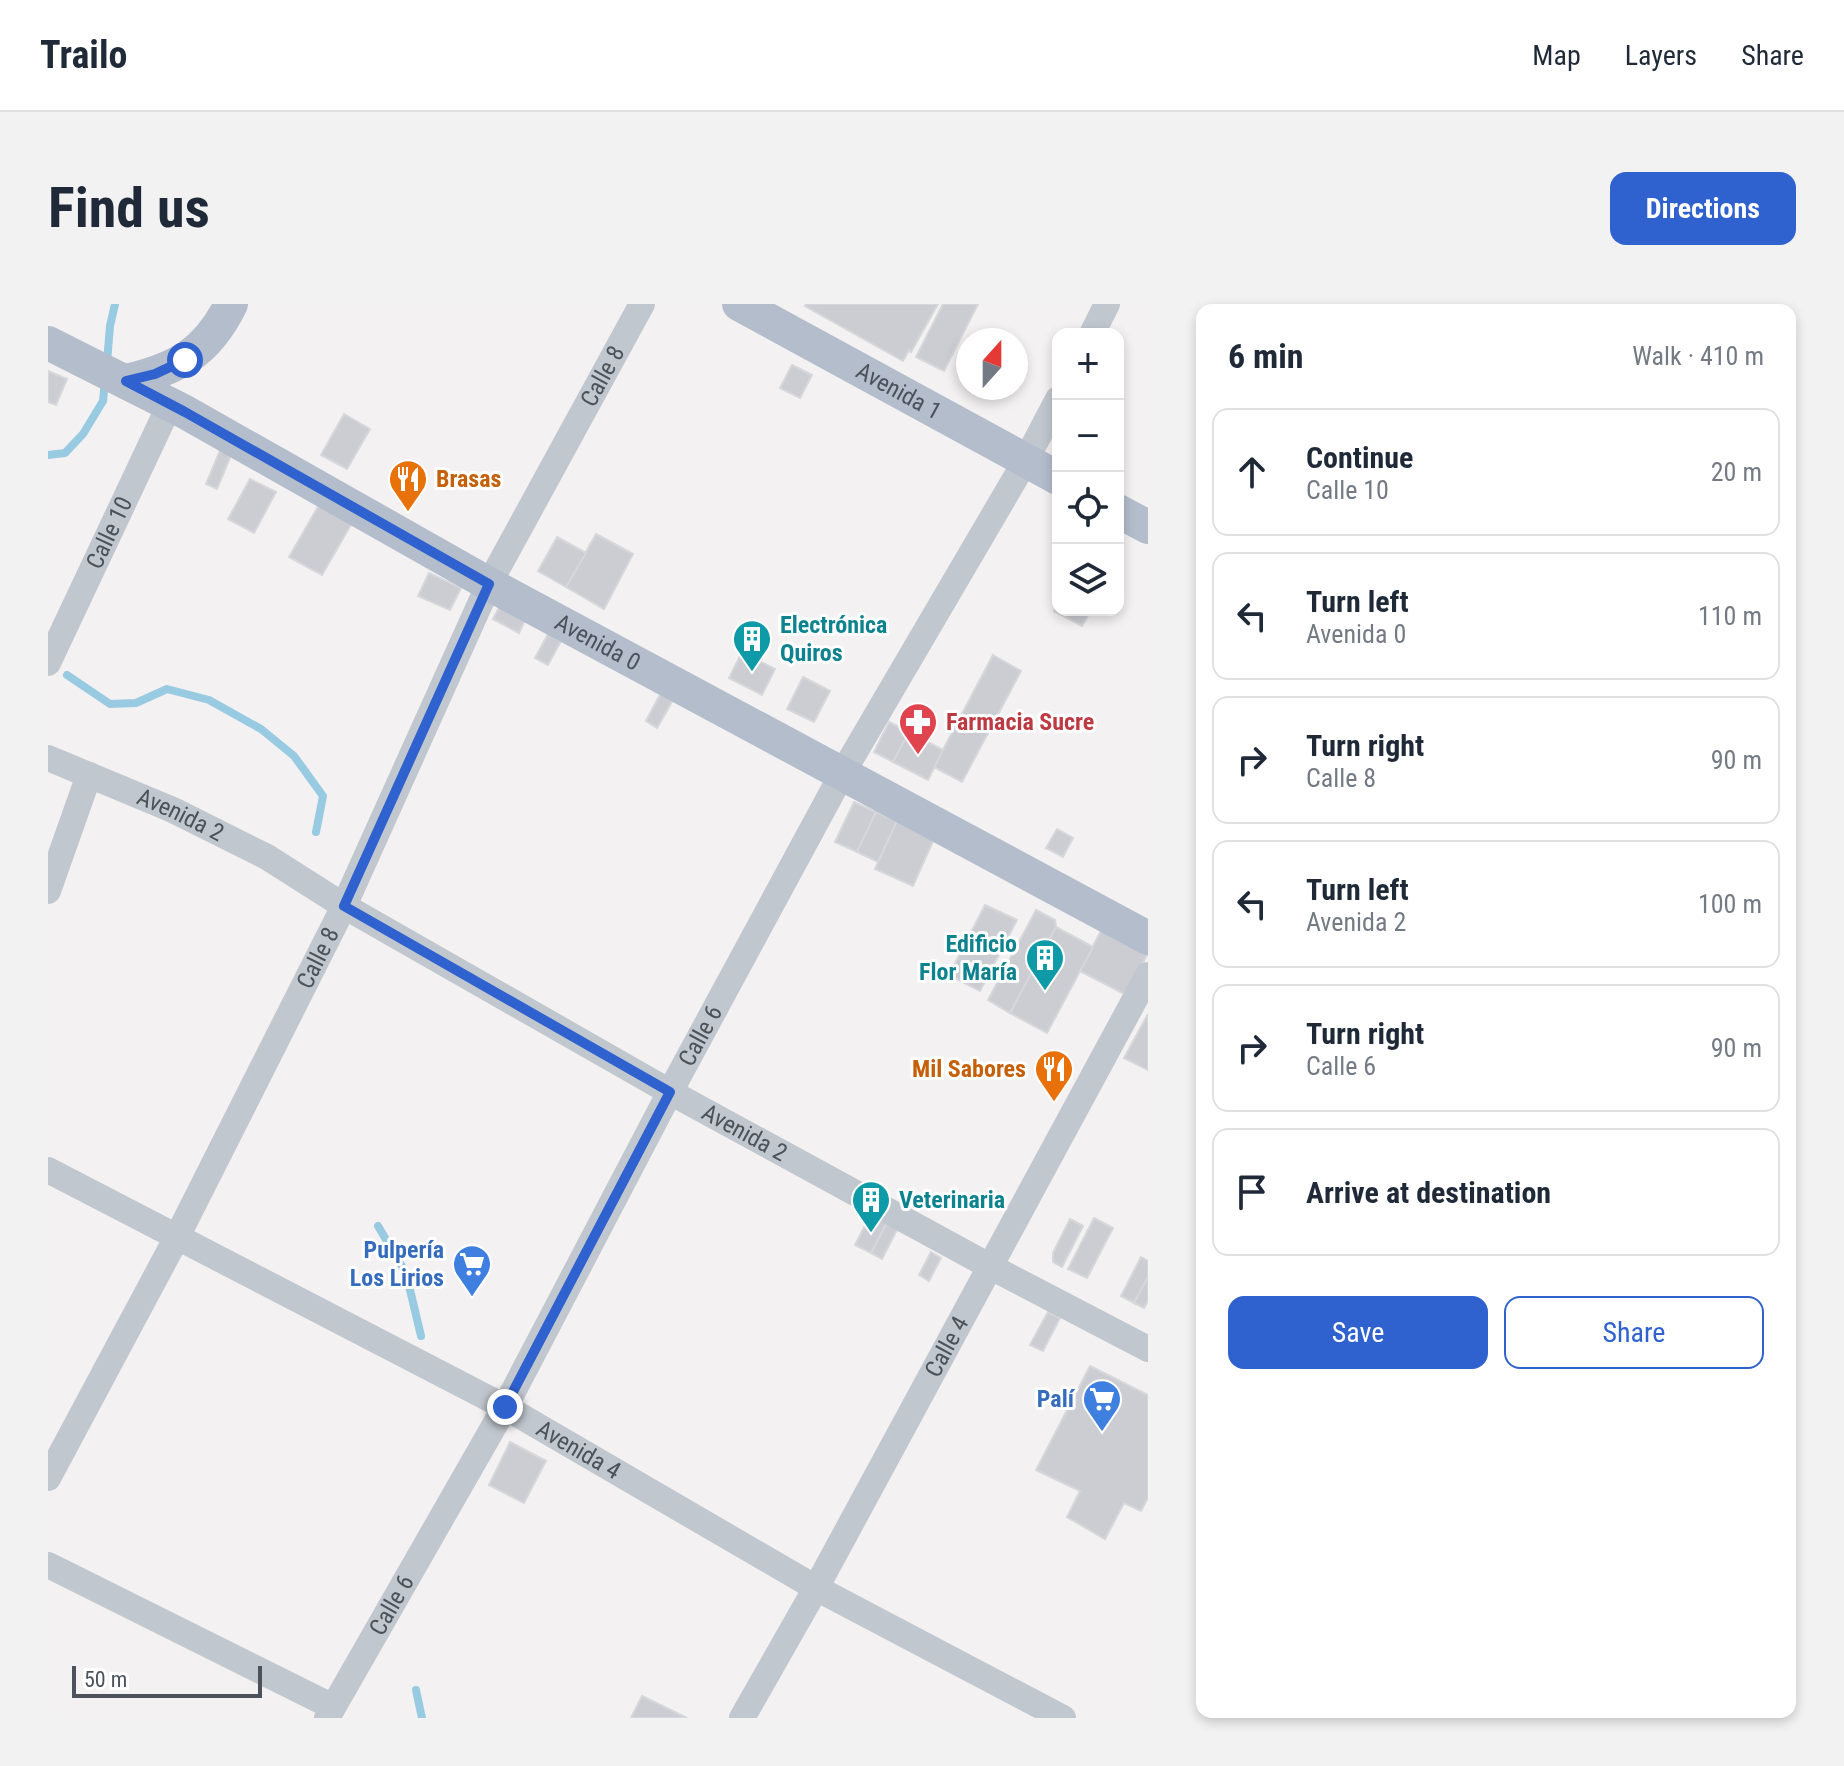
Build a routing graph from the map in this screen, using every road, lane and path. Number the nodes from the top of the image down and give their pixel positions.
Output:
1 (642, 304) edge
2 (739, 304) edge
3 (1107, 304) edge
4 (224, 317) edge
5 (1095, 328) edge
6 (48, 343) edge
7 (126, 381) junction
8 (1057, 400) edge
9 (178, 408) junction
10 (1026, 460) junction
11 (1052, 475) edge
12 (1124, 514) edge
13 (1148, 527) edge
14 (489, 584) junction
15 (48, 663) edge
16 (48, 758) edge
17 (842, 774) junction
18 (89, 775) junction
19 (48, 891) edge
20 (344, 906) junction
21 (1148, 938) edge
22 (1148, 975) edge
23 (670, 1092) junction
24 (48, 1170) edge
25 (177, 1237) junction
26 (991, 1267) junction
27 (1148, 1349) edge
28 (505, 1407) junction
29 (48, 1478) edge
30 (48, 1565) edge
31 (816, 1588) junction
32 (330, 1713) edge
33 (742, 1718) edge
34 (1063, 1718) edge

1 - 14 street, Calle 8
2 - 10 main road, Avenida 1
3 - 5 street
4 - 7 main road, Calle 10
4 - 9 main road, Calle 10
6 - 7 main road, Avenida 0
7 - 9 main road, Avenida 0
8 - 10 street, Calle 6
9 - 14 main road, Avenida 0
9 - 15 street, Calle 10
10 - 11 main road, Avenida 1
10 - 17 street, Calle 6
12 - 13 main road
14 - 17 main road, Avenida 0
14 - 20 street, Calle 8
16 - 18 street, Avenida 2
17 - 21 main road, Avenida 0
17 - 23 street, Calle 6
18 - 19 street
18 - 20 street, Avenida 2
20 - 23 street, Avenida 2
20 - 25 street, Calle 8
22 - 26 street, Calle 4
23 - 26 street, Avenida 2
23 - 28 street, Calle 6
24 - 25 street, Avenida 4
25 - 28 street, Avenida 4
25 - 29 street, Calle 8
26 - 27 street, Avenida 2
26 - 31 street, Calle 4
28 - 31 street, Avenida 4
28 - 32 street, Calle 6
30 - 32 street
31 - 33 street, Calle 4
31 - 34 street, Avenida 4

